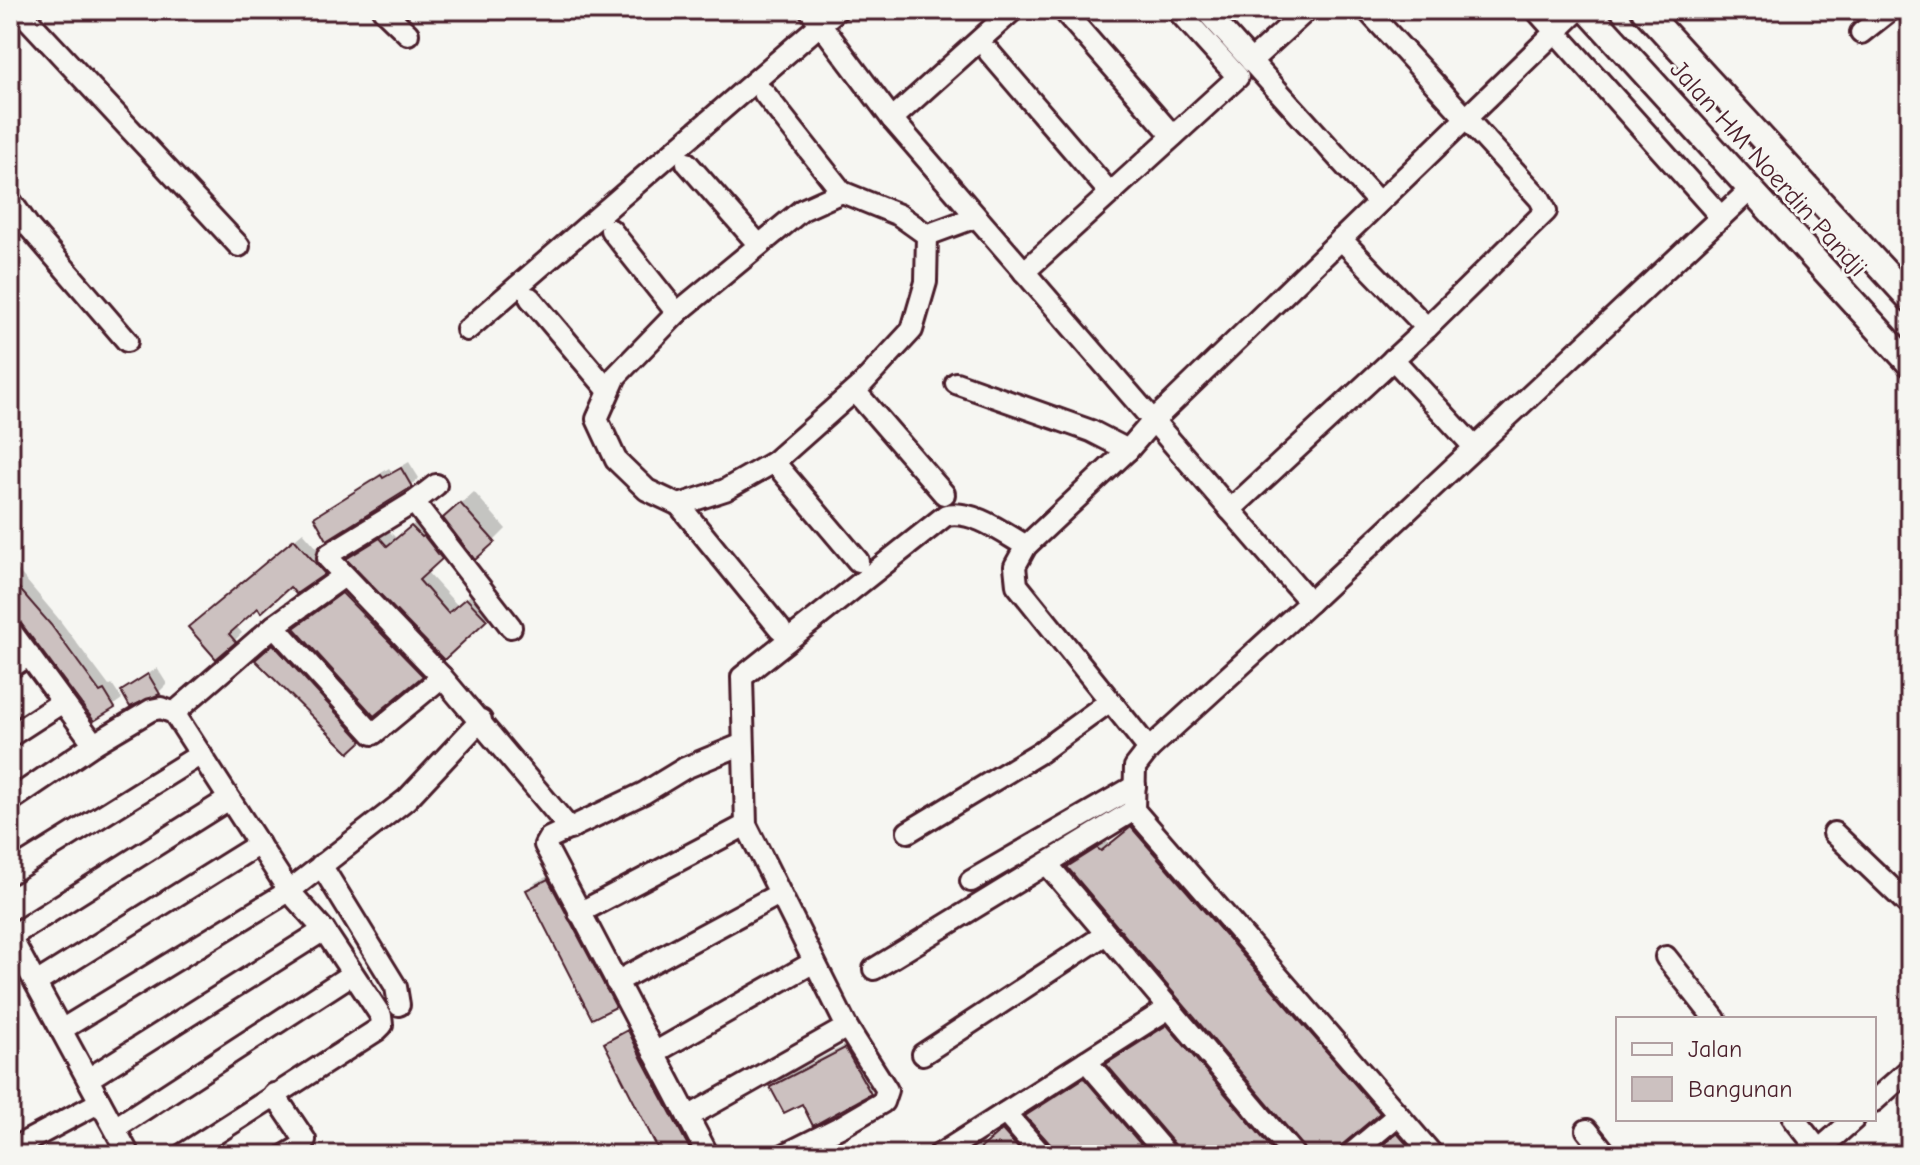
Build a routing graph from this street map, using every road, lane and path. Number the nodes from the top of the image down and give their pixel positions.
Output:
1 (19, 10) edge
2 (383, 10) edge
3 (1013, 10) edge
4 (1063, 10) edge
5 (1177, 10) edge
6 (1205, 10) edge
7 (1307, 10) edge
8 (1367, 10) edge
9 (1536, 10) edge
10 (1578, 10) edge
11 (1587, 10) edge
12 (1644, 10) edge
13 (1890, 10) edge
14 (823, 14) edge
15 (1555, 32) junction
16 (1861, 33) dead end
17 (408, 34) dead end
18 (989, 52) dead end
19 (1251, 61) junction
20 (764, 93) dead end
21 (892, 119) junction
22 (1465, 119) junction
23 (1173, 136) junction
24 (1775, 152) junction
25 (687, 163) dead end
26 (1794, 173) junction
27 (1753, 191) junction
28 (842, 192) junction
29 (1110, 193) junction
30 (10, 200) edge
31 (1378, 202) junction
32 (976, 217) junction
33 (1721, 217) junction
34 (611, 230) dead end
35 (927, 235) junction
36 (1341, 239) junction
37 (759, 245) junction
38 (239, 246) dead end
39 (1024, 272) junction
40 (530, 298) dead end
41 (1910, 299) edge
42 (677, 313) junction
43 (1427, 328) junction
44 (467, 330) dead end
45 (127, 341) dead end
46 (1393, 359) junction
47 (1910, 364) edge
48 (956, 383) dead end
49 (609, 391) junction
50 (855, 391) junction
51 (1152, 422) junction
52 (1475, 448) junction
53 (1128, 450) junction
54 (774, 462) junction
55 (436, 485) dead end
56 (944, 494) dead end
57 (414, 502) junction
58 (679, 505) junction
59 (1230, 510) junction
60 (1026, 546) junction
61 (858, 561) dead end
62 (344, 576) junction
63 (1310, 602) junction
64 (274, 626) junction
65 (511, 627) dead end
66 (780, 629) dead end
67 (10, 630) edge
68 (29, 655) junction
69 (10, 668) edge
70 (442, 677) junction
71 (1110, 701) junction
72 (61, 703) junction
73 (174, 713) junction
74 (481, 720) junction
75 (10, 736) edge
76 (94, 744) junction
77 (743, 744) junction
78 (1149, 749) junction
79 (201, 754) junction
80 (1135, 786) junction
81 (229, 799) junction
82 (10, 801) edge
83 (1134, 810) junction
84 (746, 825) junction
85 (570, 829) junction
86 (908, 832) dead end
87 (1834, 833) dead end
88 (259, 844) junction
89 (1047, 864) junction
90 (321, 865) junction
91 (10, 873) edge
92 (971, 881) dead end
93 (289, 891) junction
94 (779, 894) junction
95 (1910, 906) edge
96 (579, 913) junction
97 (324, 930) junction
98 (1106, 934) junction
99 (10, 936) edge
100 (1666, 957) dead end
101 (814, 962) junction
102 (874, 969) dead end
103 (352, 974) junction
104 (616, 982) junction
105 (36, 983) junction
106 (399, 1005) dead end
107 (1169, 1008) junction
108 (1713, 1017) edge
109 (847, 1027) junction
110 (61, 1030) junction
111 (654, 1053) junction
112 (923, 1054) dead end
113 (1086, 1061) junction
114 (1907, 1076) edge
115 (88, 1079) junction
116 (274, 1094) junction
117 (1876, 1099) edge
118 (100, 1102) junction
119 (1005, 1113) junction
120 (1398, 1115) junction
121 (688, 1117) junction
122 (1796, 1121) edge
123 (1852, 1121) edge
124 (115, 1128) junction
125 (1587, 1130) dead end
126 (16, 1144) edge
127 (1910, 1150) edge
128 (1821, 1153) edge
129 (129, 1155) edge
130 (182, 1155) edge
131 (286, 1155) edge
132 (708, 1155) edge
133 (784, 1155) edge
134 (939, 1155) edge
135 (1042, 1155) edge
136 (1167, 1155) edge
137 (1294, 1155) edge
138 (1350, 1155) edge
139 (1433, 1155) edge
140 (1607, 1155) edge
141 (1906, 1155) edge

1 - 38 street
2 - 17 street
3 - 21 street
4 - 23 street
5 - 23 street
6 - 19 street
7 - 19 street
8 - 22 street
9 - 15 street
10 - 15 street
11 - 27 main road, Jalan HM Noerdin Pandji
12 - 24 main road, Jalan HM Noerdin Pandji
13 - 16 street
14 - 21 street
14 - 44 street
15 - 22 street
15 - 33 street
18 - 29 street
19 - 31 street
20 - 28 street
21 - 32 street
22 - 31 street
22 - 43 street
23 - 29 street
24 - 26 main road, Jalan HM Noerdin Pandji
24 - 27 main road
25 - 37 street
26 - 27 main road
26 - 41 main road, Jalan HM Noerdin Pandji
27 - 33 street
27 - 47 main road, Jalan HM Noerdin Pandji
28 - 35 street
28 - 37 street
29 - 39 street
30 - 45 street
31 - 36 street
32 - 35 street
32 - 39 street
33 - 52 street
34 - 42 street
35 - 50 street
36 - 43 street
36 - 51 street
37 - 42 street
39 - 51 street
40 - 49 street
42 - 49 street
43 - 46 street
46 - 52 street
46 - 59 street
48 - 53 street
49 - 58 street
50 - 54 street
50 - 56 street
51 - 53 street
51 - 59 street
52 - 63 street
53 - 60 street
54 - 58 street
54 - 61 street
55 - 57 street
57 - 62 street
57 - 65 street
58 - 66 street
59 - 63 street
60 - 71 street
60 - 77 street
62 - 64 street
62 - 70 street
63 - 78 street
64 - 70 street
64 - 73 street
67 - 68 street
68 - 69 street
68 - 72 street
70 - 74 street
71 - 78 street
71 - 86 street
72 - 75 street
72 - 76 street
73 - 76 street
73 - 79 street
74 - 85 street
74 - 90 street
76 - 82 street
77 - 84 street
77 - 85 street
78 - 80 street
79 - 81 street
79 - 91 street
80 - 83 street
80 - 92 street
81 - 88 street
81 - 99 street
83 - 89 street
83 - 120 street
84 - 94 street
84 - 96 street
85 - 96 street
87 - 95 street
88 - 93 street
88 - 105 street
89 - 98 street
89 - 102 street
90 - 93 street
90 - 106 street
93 - 97 street
93 - 110 street
94 - 101 street
94 - 104 street
96 - 104 street
97 - 103 street
97 - 115 street
98 - 107 street
98 - 112 street
99 - 105 street
100 - 108 street
101 - 109 street
101 - 111 street
103 - 116 street
103 - 124 street
104 - 111 street
105 - 110 street
107 - 113 street
107 - 137 street
109 - 121 street
109 - 133 street
110 - 115 street
111 - 121 street
113 - 119 street
113 - 136 street
114 - 117 street
115 - 118 street
116 - 130 street
116 - 131 street
118 - 124 street
118 - 126 street
119 - 134 street
119 - 135 street
120 - 138 street
120 - 139 street
121 - 132 street
122 - 128 street
123 - 128 street
124 - 129 street
125 - 140 street
127 - 141 street

